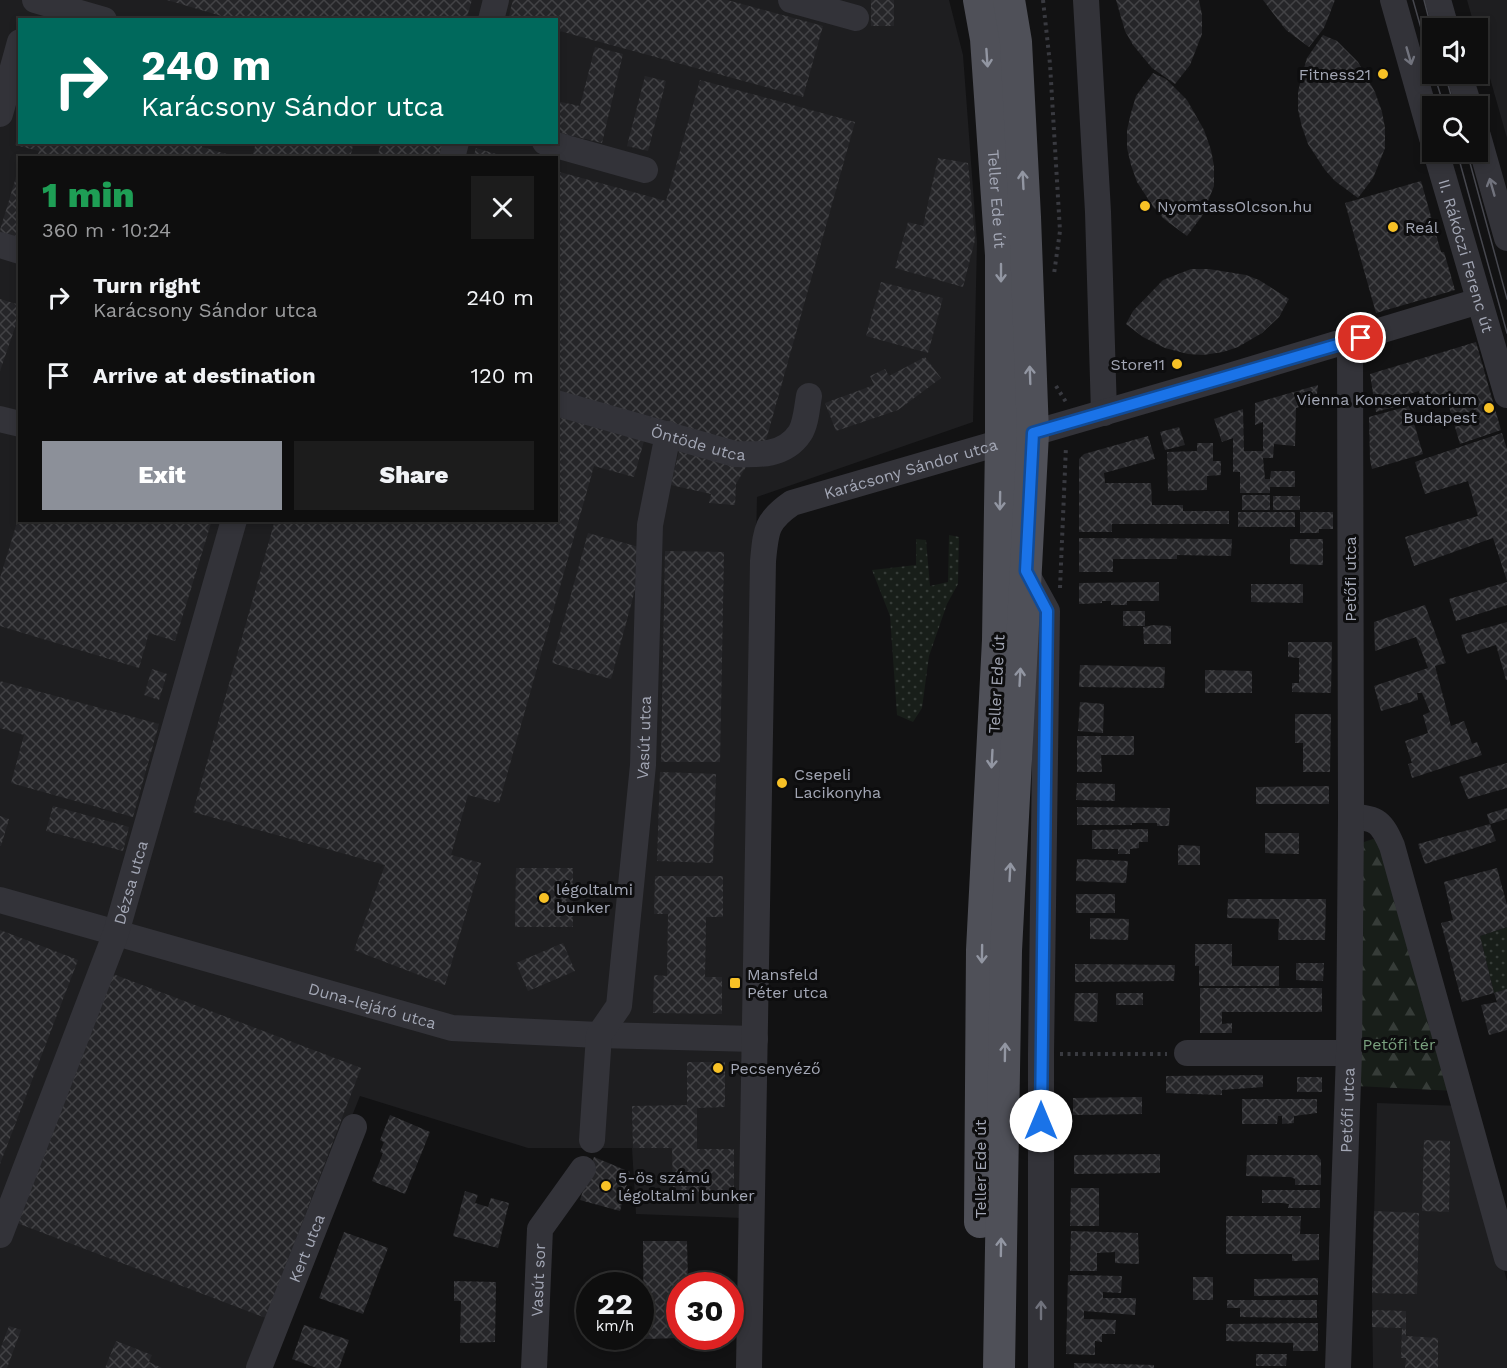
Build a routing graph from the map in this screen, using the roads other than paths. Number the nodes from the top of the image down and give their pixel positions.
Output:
1 (33, 0) edge
2 (496, 0) edge
3 (791, 0) edge
4 (980, 0) edge
5 (1009, 0) edge
6 (1086, 0) edge
7 (1393, 0) edge
8 (1438, 0) edge
9 (27, 18) edge
10 (97, 18) edge
11 (491, 18) edge
12 (856, 18) dead end
13 (1443, 18) edge
14 (18, 49) edge
15 (1422, 103) edge
16 (0, 114) edge
17 (552, 144) edge
18 (1439, 162) edge
19 (1485, 162) edge
20 (645, 170) dead end
21 (1507, 238) edge
22 (0, 245) edge
23 (18, 250) edge
24 (1479, 301) junction
25 (1350, 341) junction
26 (1507, 395) edge
27 (810, 396) dead end
28 (558, 404) edge
29 (1104, 413) junction
30 (0, 419) edge
31 (18, 424) edge
32 (1033, 433) junction
33 (668, 434) junction
34 (1001, 443) junction
35 (233, 522) edge
36 (1026, 571) junction
37 (1351, 817) junction
38 (0, 900) edge
39 (116, 933) junction
40 (599, 1035) junction
41 (755, 1039) junction
42 (1187, 1053) road end
43 (1349, 1053) junction
44 (354, 1127) dead end
45 (592, 1140) dead end
46 (583, 1169) dead end
47 (0, 1235) edge
48 (1507, 1258) edge
49 (259, 1368) edge
50 (534, 1368) edge
51 (749, 1368) edge
52 (977, 1368) edge
53 (999, 1368) edge
54 (1041, 1368) edge
55 (1338, 1368) edge

1 - 9 street
1 - 10 street
2 - 11 street
3 - 12 street
4 -> 34 main road, Teller Ede út
32 -> 5 main road, Teller Ede út
6 - 29 street
7 -> 15 street
8 - 13 street
14 - 16 street
17 - 20 street
18 - 24 street, II. Rákóczi Ferenc út
21 -> 19 street
22 - 23 street
24 - 25 street, Karácsony Sándor utca
24 - 26 street, II. Rákóczi Ferenc út
25 - 29 street, Karácsony Sándor utca
25 - 37 street, Petőfi utca
27 - 33 street, Öntöde utca
28 - 33 street, Öntöde utca
29 - 32 street, Karácsony Sándor utca
30 - 31 street
32 - 34 street, Karácsony Sándor utca
32 - 36 main road, Teller Ede út
33 - 40 street, Vasút utca
34 - 41 street, Karácsony Sándor utca
34 -> 52 main road, Teller Ede út
35 - 39 street, Dézsa utca
53 -> 36 main road, Teller Ede út
54 -> 36 street
37 - 43 street, Petőfi utca
37 - 48 street
38 - 39 street, Duna-lejáró utca
39 - 40 street, Duna-lejáró utca
39 - 47 street, Dézsa utca
40 - 41 street, Duna-lejáró utca
40 - 45 street
41 - 51 street
42 - 43 street
43 - 55 street, Petőfi utca
44 - 49 street, Kert utca
46 - 50 street, Vasút sor

